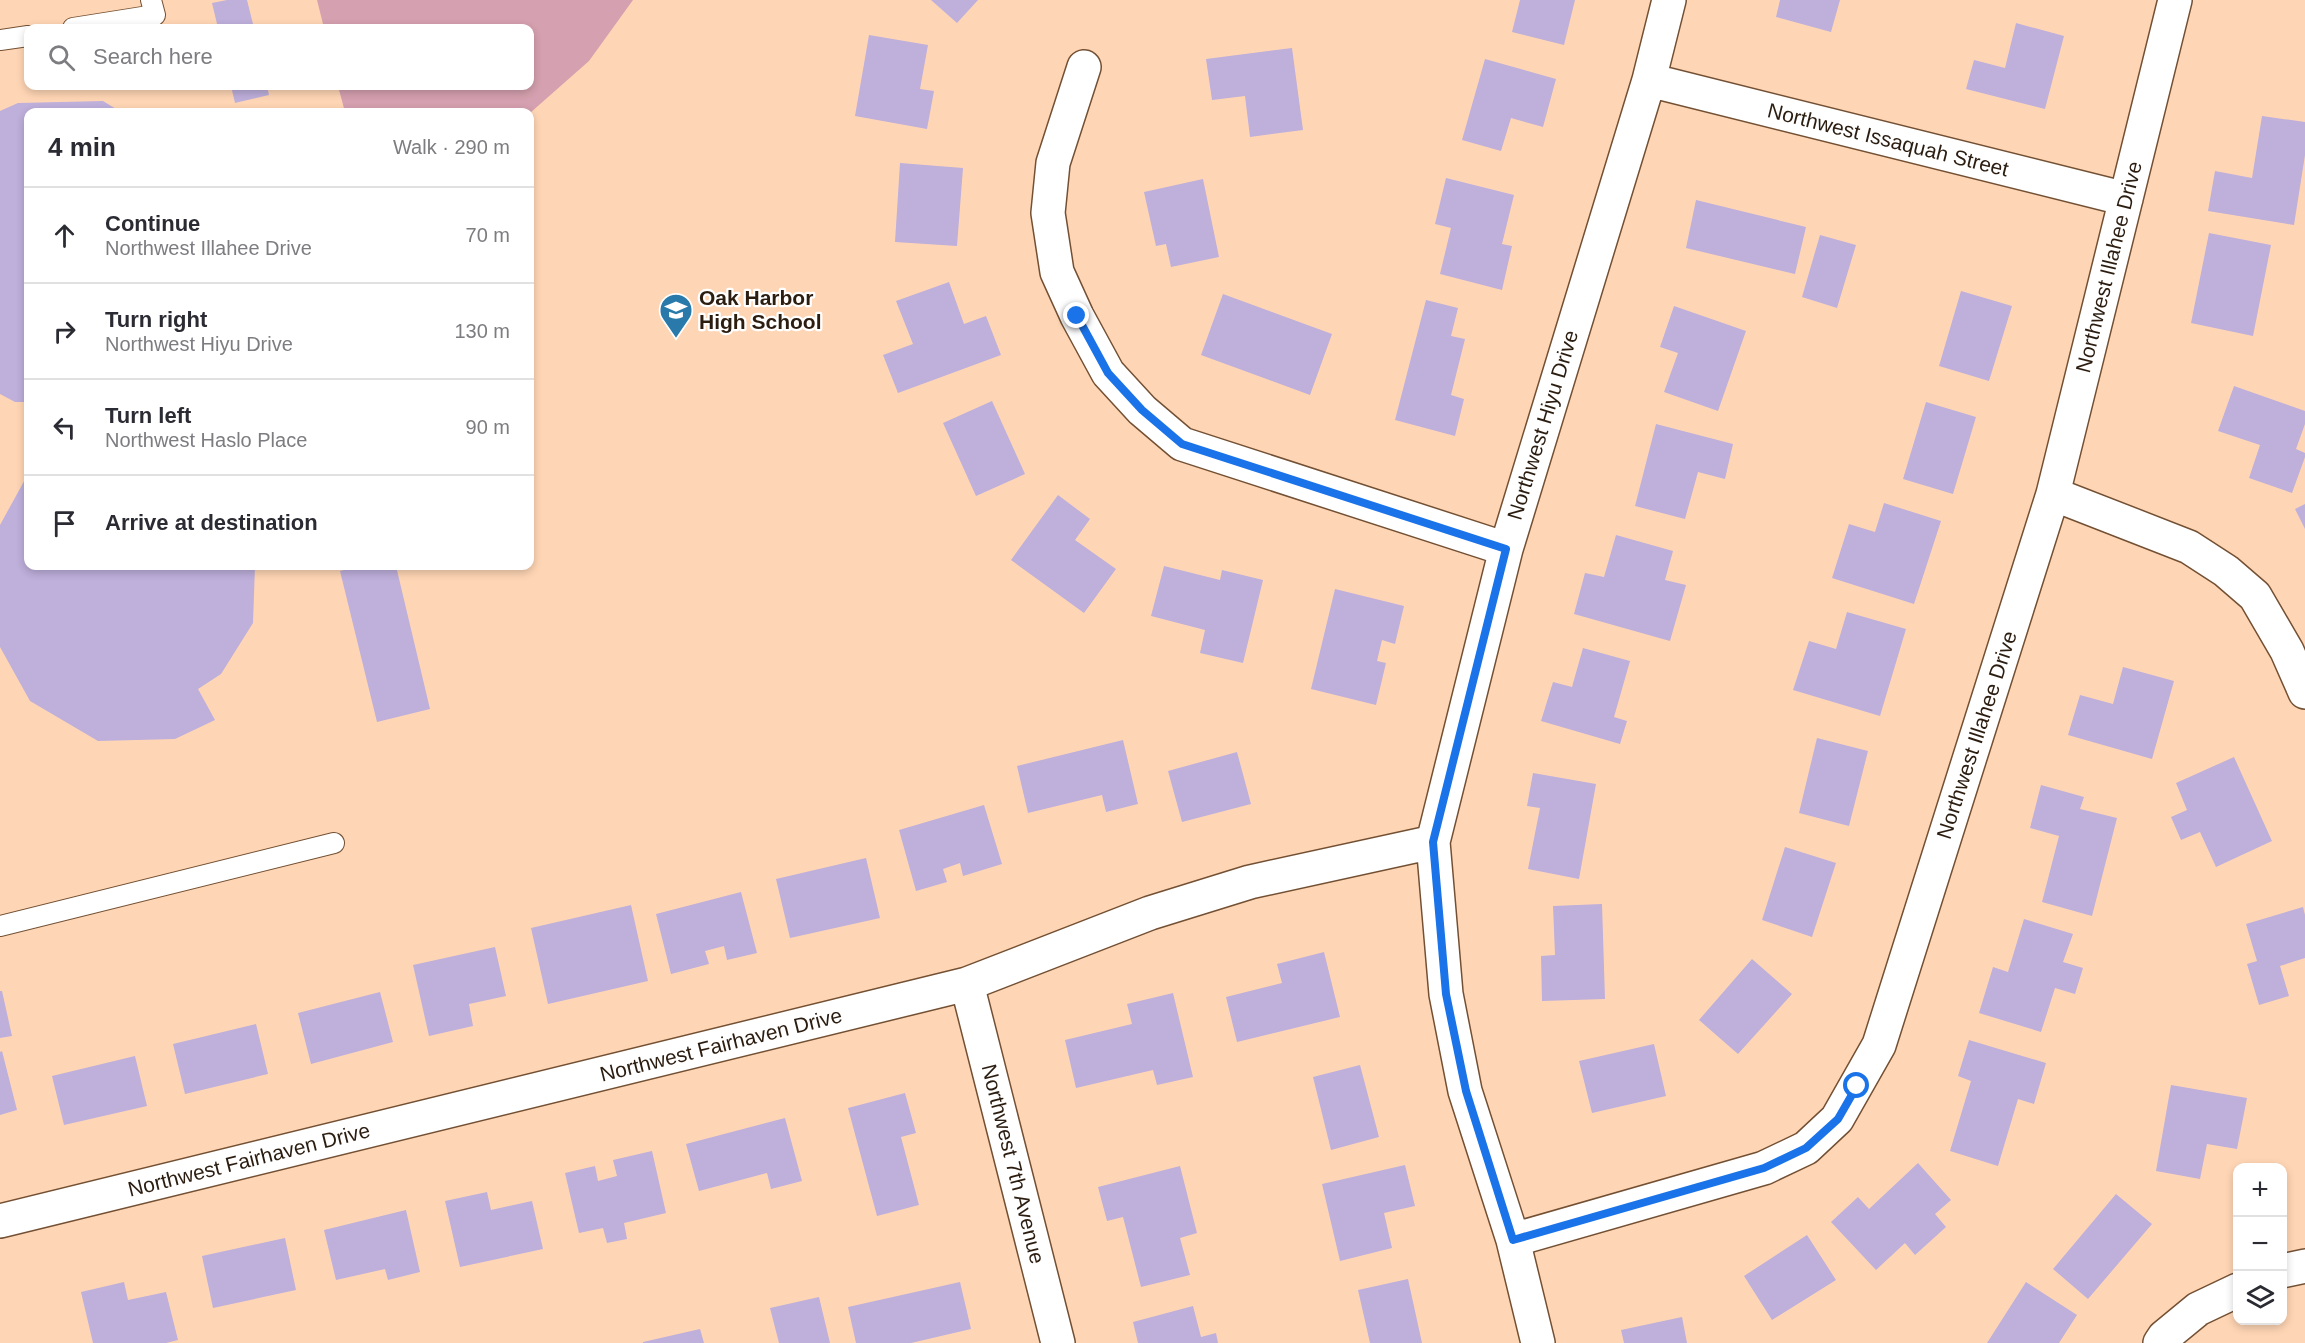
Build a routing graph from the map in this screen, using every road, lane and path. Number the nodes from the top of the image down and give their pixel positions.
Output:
1 (151, 0) edge
2 (1669, 0) edge
3 (2175, 0) edge
4 (98, 24) edge
5 (24, 37) edge
6 (0, 40) edge
7 (1084, 67) dead end
8 (1649, 80) junction
9 (2126, 199) junction
10 (2053, 494) junction
11 (1506, 549) junction
12 (2305, 692) edge
13 (1433, 842) junction
14 (334, 843) dead end
15 (0, 926) edge
16 (967, 984) junction
17 (0, 1221) edge
18 (1513, 1240) junction
19 (2305, 1266) edge
20 (2287, 1271) edge
21 (2233, 1292) edge
22 (1058, 1343) edge
23 (1538, 1343) edge
24 (2160, 1343) edge

1 - 4 lane
2 - 8 street, Northwest Hiyu Drive
3 - 9 street, Northwest Illahee Drive
5 - 6 lane
7 - 11 street
8 - 9 street, Northwest Issaquah Street
8 - 11 street, Northwest Hiyu Drive
9 - 10 street, Northwest Illahee Drive
10 - 12 street
10 - 18 street, Northwest Illahee Drive
11 - 13 street, Northwest Hiyu Drive
13 - 16 street, Northwest Fairhaven Drive
13 - 18 street, Northwest Hiyu Drive
14 - 15 lane
16 - 17 street, Northwest Fairhaven Drive
16 - 22 street, Northwest 7th Avenue
18 - 23 street, Northwest Hiyu Drive
19 - 20 street
21 - 24 street

